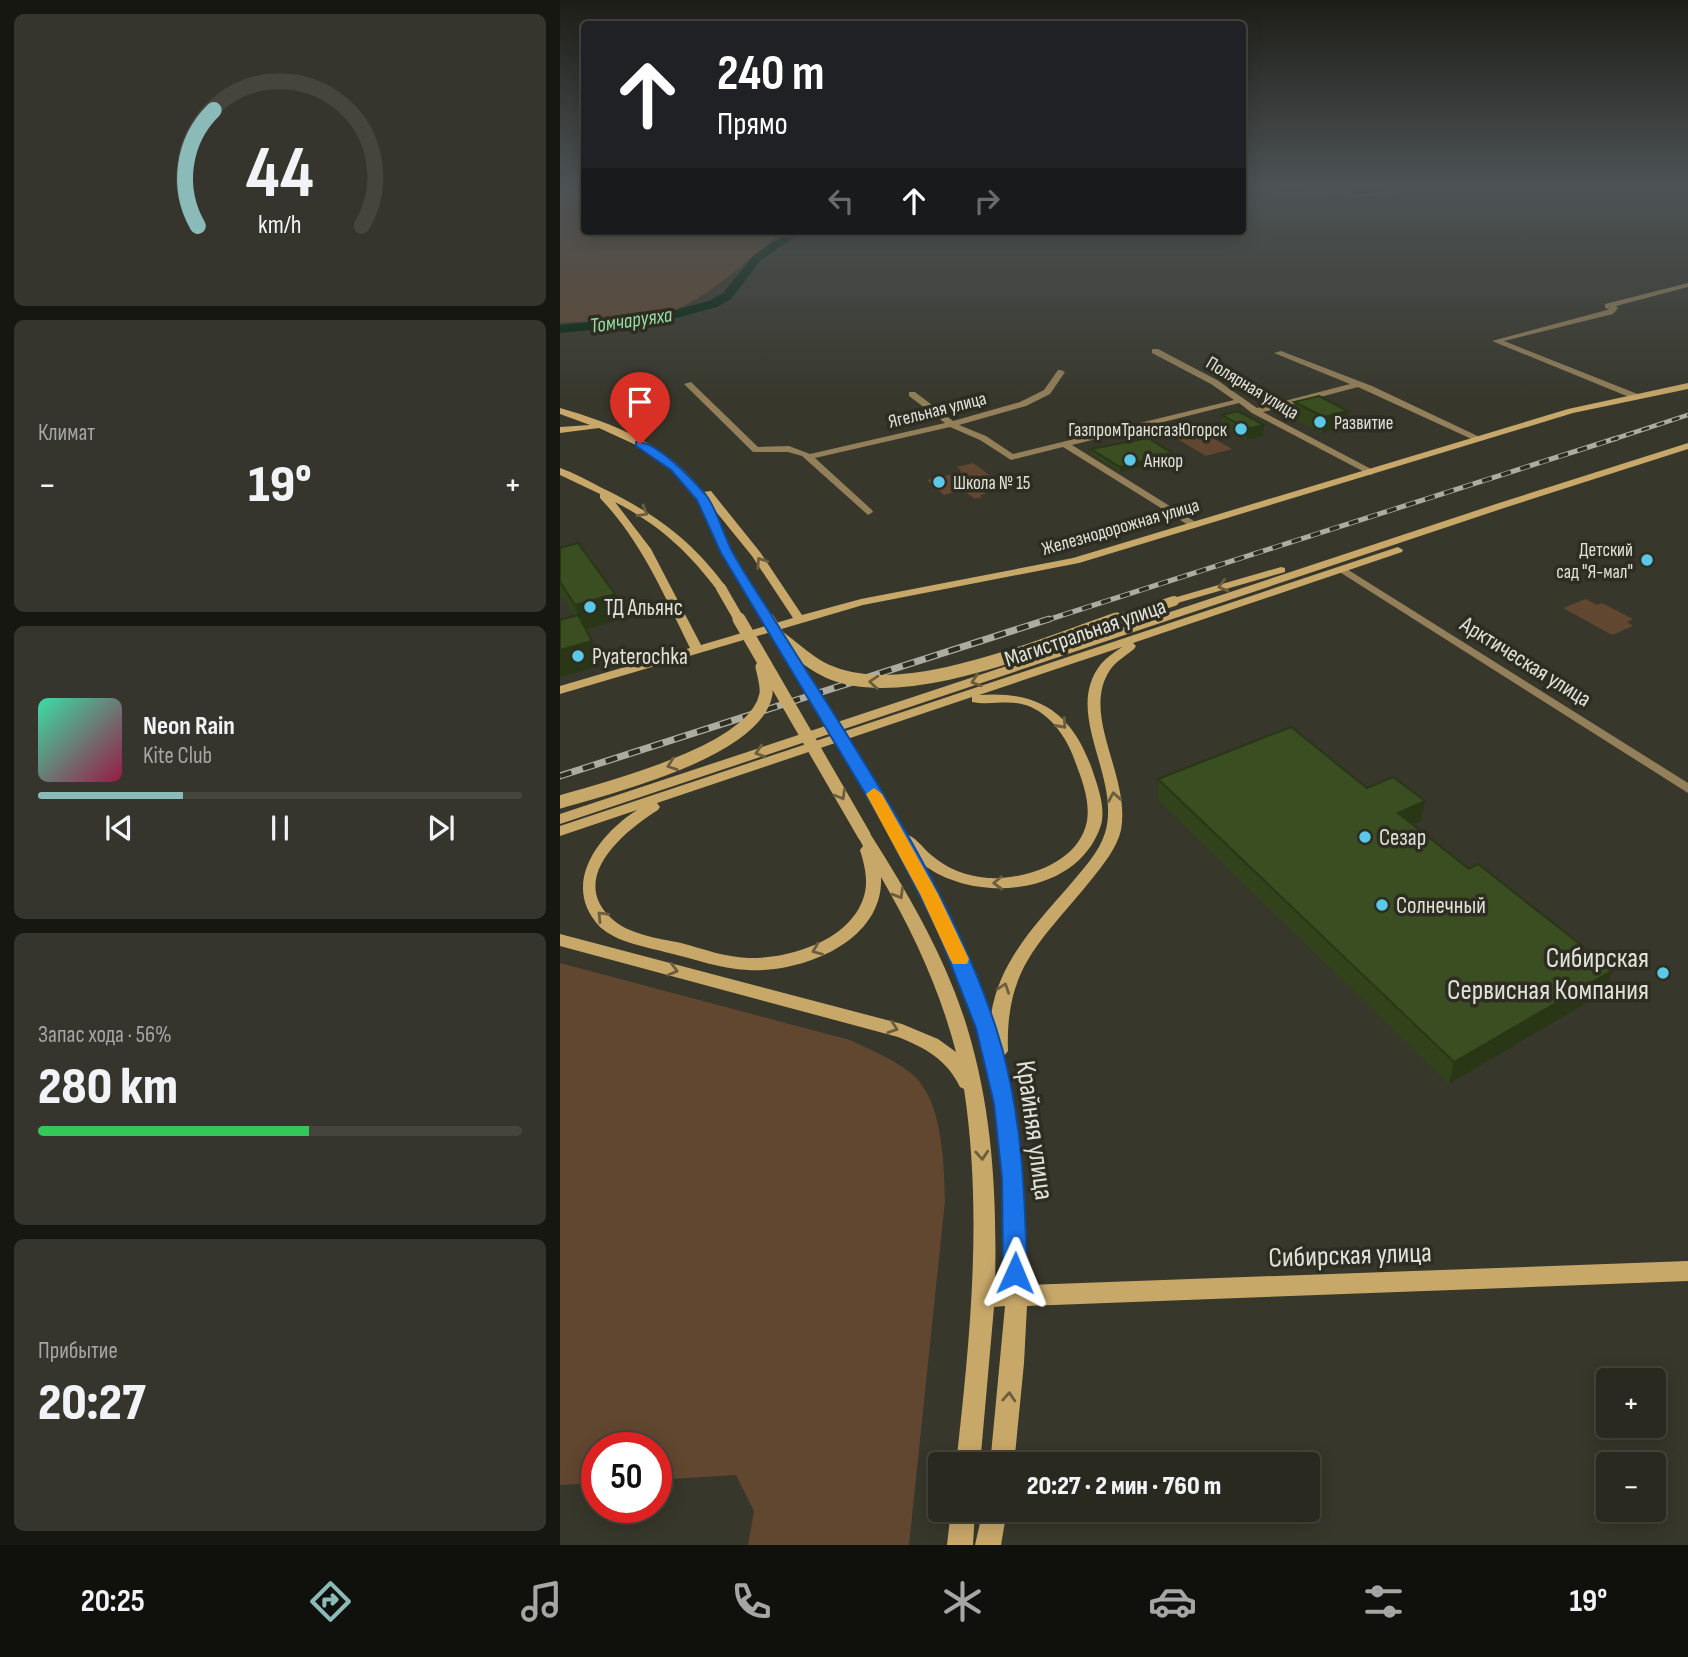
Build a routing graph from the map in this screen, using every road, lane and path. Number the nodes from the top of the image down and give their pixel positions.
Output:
1 (1688, 285) edge
2 (1155, 351) dead end
3 (1279, 353) dead end
4 (1061, 372) dead end
5 (688, 384) dead end
6 (1358, 384) junction
7 (1688, 386) edge
8 (912, 394) dead end
9 (1636, 397) junction
10 (1238, 401) junction
11 (560, 411) edge
12 (1255, 411) junction
13 (951, 424) junction
14 (560, 430) edge
15 (620, 434) junction
16 (1479, 439) junction
17 (1065, 444) junction
18 (1688, 446) edge
19 (809, 457) junction
20 (665, 460) junction
21 (1622, 468) junction
22 (560, 471) edge
23 (1370, 472) junction
24 (593, 486) junction
25 (1500, 506) junction
26 (868, 512) dead end
27 (1193, 525) junction
28 (1342, 569) junction
29 (799, 619) junction
30 (1177, 624) junction
31 (779, 637) junction
32 (697, 650) junction
33 (758, 652) junction
34 (560, 690) edge
35 (859, 732) junction
36 (786, 756) junction
37 (1688, 789) edge
38 (560, 802) edge
39 (560, 819) edge
40 (893, 825) junction
41 (560, 831) edge
42 (864, 835) junction
43 (560, 940) edge
44 (1005, 1104) junction
45 (978, 1107) junction
46 (1688, 1271) edge
47 (1015, 1296) junction
48 (983, 1297) junction
49 (969, 1452) edge
50 (1004, 1452) edge
51 (962, 1522) edge
52 (993, 1522) edge
53 (960, 1545) edge
54 (988, 1545) edge

1 - 9 street
2 - 10 street, Полярная улица
3 - 6 street
4 - 13 street, Ягельная улица
5 - 19 street
6 - 12 street
6 - 16 street
7 - 9 main road, Железнодорожная улица
8 - 13 street
9 - 16 main road, Железнодорожная улица
10 - 12 street, Полярная улица
10 - 17 street
11 - 15 main road
12 - 23 street, Полярная улица
13 - 17 street
13 - 19 street, Ягельная улица
14 - 15 main road
15 - 20 main road
16 - 23 main road, Железнодорожная улица
17 - 27 street
18 - 21 main road, Магистральная улица
19 - 26 street
29 -> 20 main road
20 - 31 main road, bridge
21 - 25 main road, Магистральная улица
21 - 28 main road, Магистральная улица
22 - 24 main road
23 - 27 main road, Железнодорожная улица
24 - 32 main road
24 -> 33 main road, bridge
25 -> 31 main road, bridge
25 -> 39 main road, Магистральная улица
27 - 29 main road, Железнодорожная улица
28 - 30 main road, Магистральная улица
28 - 37 street, Арктическая улица
29 - 32 main road, Железнодорожная улица
30 - 35 main road, Магистральная улица
44 -> 30 main road
31 - 40 main road, bridge
32 - 34 main road, Железнодорожная улица
33 -> 38 main road, bridge
33 -> 42 main road, bridge
35 - 36 main road, Магистральная улица
35 -> 40 main road
36 - 41 main road, Магистральная улица
42 -> 36 main road
40 - 44 main road, Крайняя улица
42 -> 45 main road
43 -> 45 main road
44 - 47 main road, Крайняя улица
45 -> 48 main road
46 - 47 main road, Сибирская улица
47 - 48 main road, Сибирская улица
50 -> 47 main road, Крайняя улица
48 - 49 main road
51 - 53 main road
52 - 54 main road

